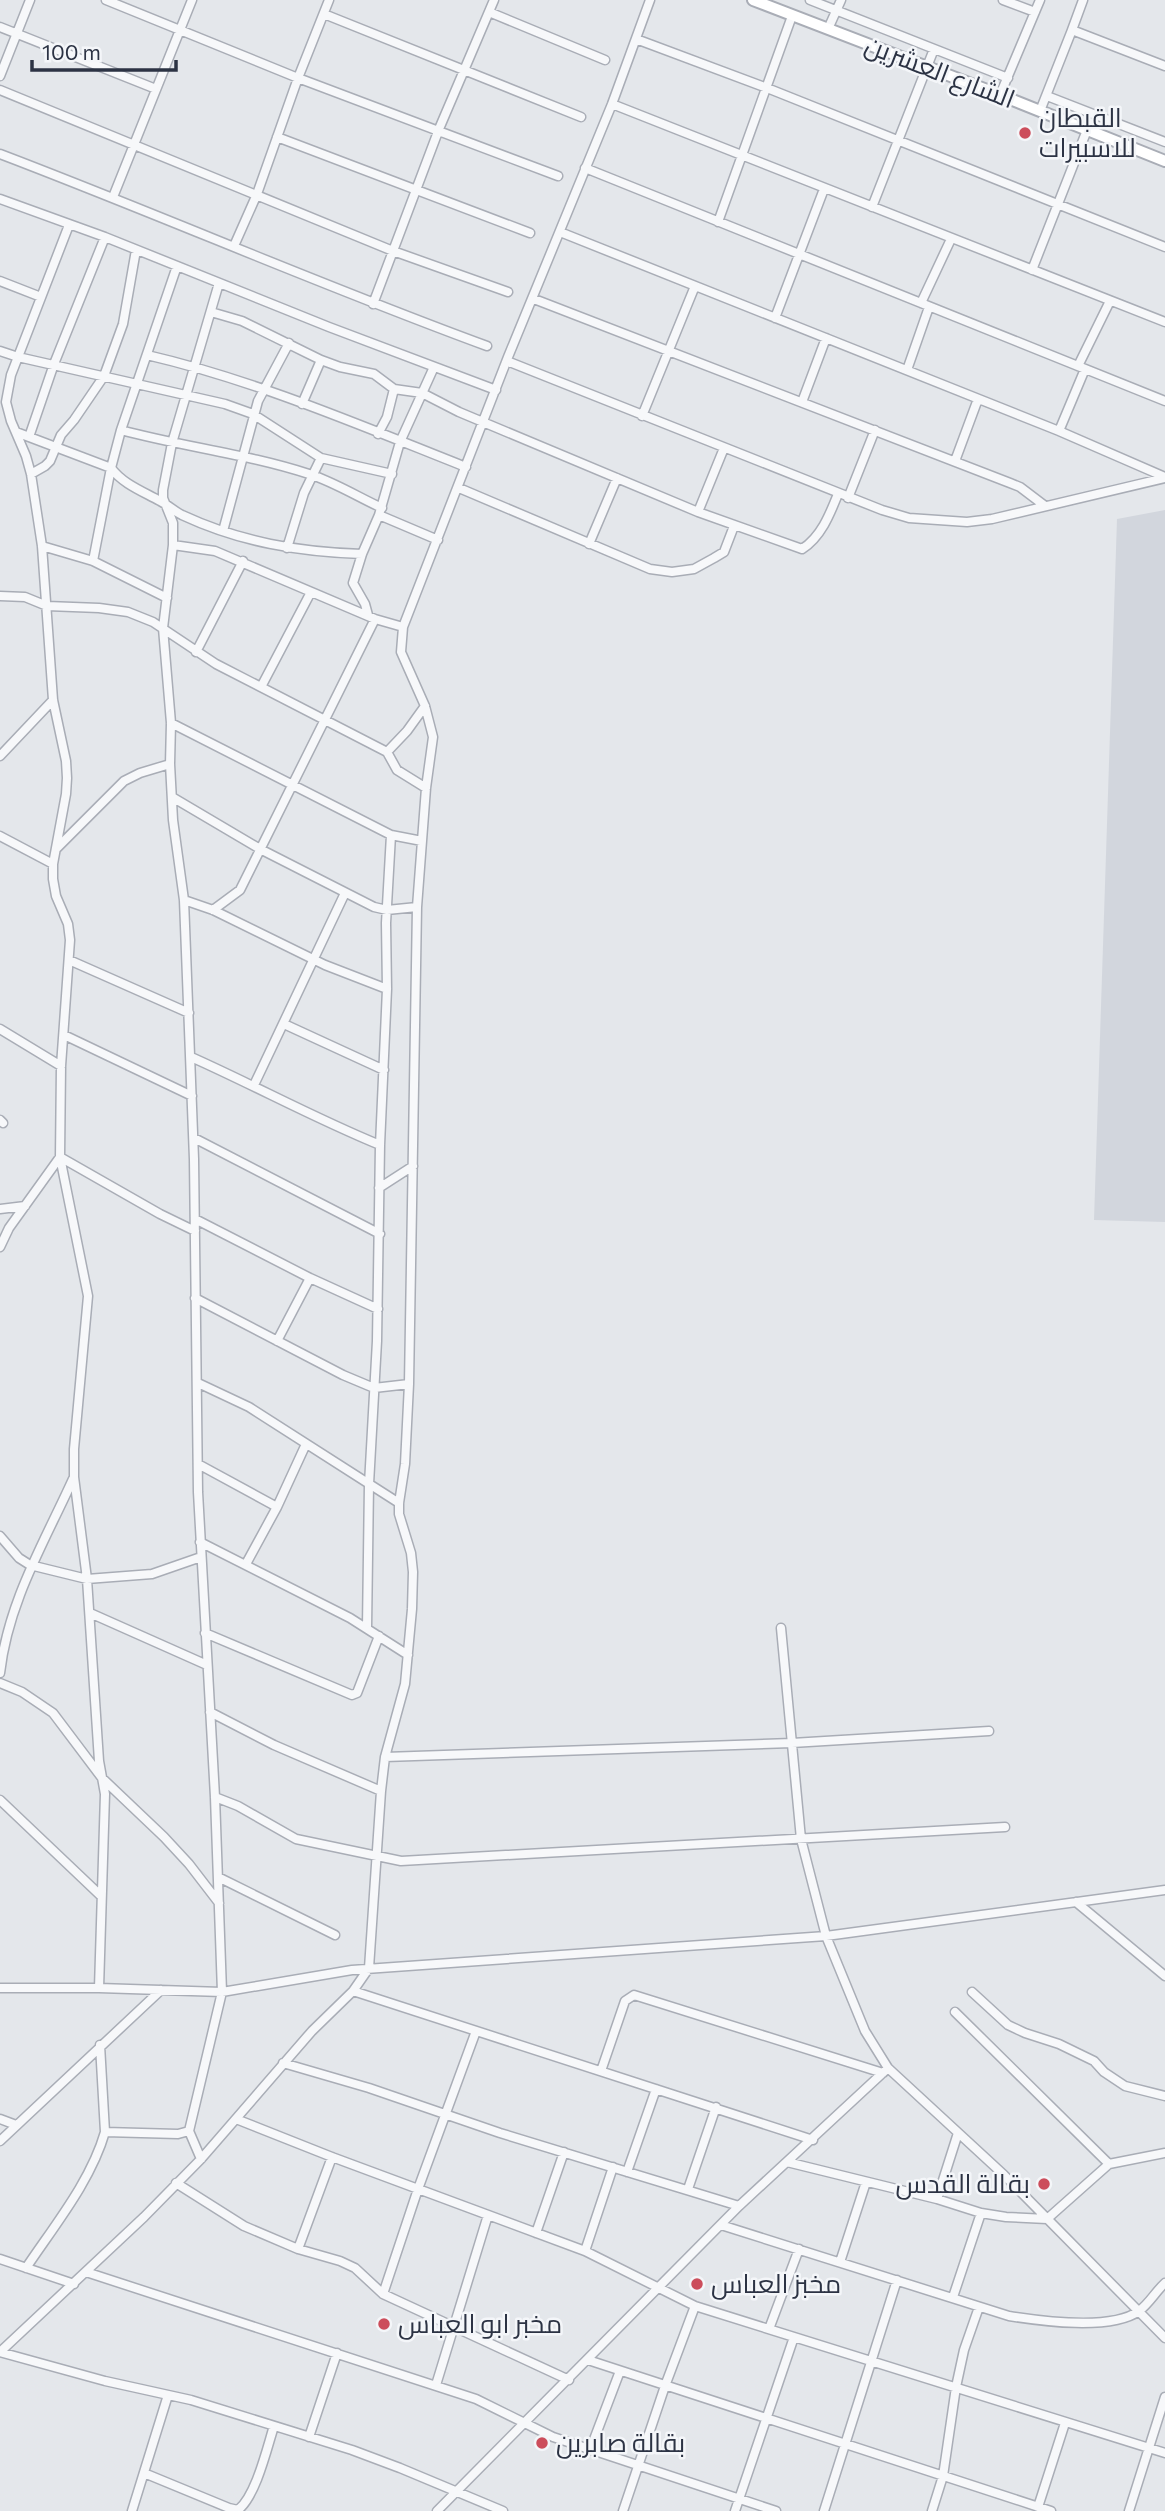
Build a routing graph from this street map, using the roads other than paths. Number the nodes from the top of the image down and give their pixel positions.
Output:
1 (30, 0) edge
2 (106, 0) edge
3 (192, 0) edge
4 (329, 0) edge
5 (494, 0) edge
6 (650, 0) edge
7 (753, 0) edge
8 (810, 0) edge
9 (841, 0) edge
10 (1003, 0) edge
11 (1040, 0) edge
12 (1083, 0) edge
13 (837, 11) junction
14 (489, 12) junction
15 (1035, 12) junction
16 (324, 14) junction
17 (792, 16) junction
18 (0, 27) edge
19 (828, 29) junction
20 (1072, 30) junction
21 (180, 31) junction
22 (16, 33) junction
23 (636, 39) junction
24 (934, 49) junction
25 (605, 60) dead end
26 (1165, 66) edge
27 (926, 67) junction
28 (466, 70) junction
29 (0, 76) edge
30 (298, 78) junction
31 (1008, 78) junction
32 (767, 88) junction
33 (156, 89) junction
34 (0, 90) edge
35 (1000, 95) junction
36 (1047, 96) junction
37 (612, 104) junction
38 (1040, 111) junction
39 (581, 117) dead end
40 (439, 129) junction
41 (1087, 130) junction
42 (277, 137) junction
43 (899, 140) junction
44 (1165, 142) edge
45 (132, 146) junction
46 (0, 153) edge
47 (741, 155) junction
48 (1165, 162) edge
49 (585, 168) junction
50 (558, 176) dead end
51 (824, 189) junction
52 (418, 190) junction
53 (257, 194) junction
54 (113, 197) junction
55 (0, 200) edge
56 (1058, 203) junction
57 (872, 207) junction
58 (718, 222) junction
59 (69, 225) junction
60 (560, 232) junction
61 (530, 233) dead end
62 (105, 237) junction
63 (951, 239) junction
64 (234, 246) junction
65 (1165, 247) edge
66 (136, 250) junction
67 (393, 251) junction
68 (798, 255) junction
69 (177, 266) junction
70 (1032, 270) junction
71 (0, 281) edge
72 (219, 283) junction
73 (695, 286) junction
74 (509, 292) dead end
75 (41, 297) junction
76 (534, 299) junction
77 (1110, 300) junction
78 (373, 304) junction
79 (925, 305) junction
80 (211, 312) junction
81 (775, 318) junction
82 (1165, 323) edge
83 (826, 338) junction
84 (289, 343) junction
85 (487, 346) dead end
86 (668, 349) junction
87 (0, 351) edge
88 (147, 355) junction
89 (18, 357) junction
90 (321, 360) junction
91 (507, 361) junction
92 (54, 364) junction
93 (194, 366) junction
94 (434, 368) junction
95 (1081, 368) junction
96 (907, 370) junction
97 (104, 376) junction
98 (135, 384) junction
99 (264, 389) junction
100 (394, 389) junction
101 (496, 390) junction
102 (422, 393) junction
103 (186, 395) junction
104 (978, 398) junction
105 (1165, 401) edge
106 (802, 402) junction
107 (302, 404) junction
108 (3, 410) edge
109 (253, 414) junction
110 (642, 416) junction
111 (484, 422) junction
112 (121, 430) junction
113 (875, 430) junction
114 (1059, 430) junction
115 (16, 432) junction
116 (378, 434) junction
117 (29, 437) junction
118 (400, 442) junction
119 (172, 443) junction
120 (55, 447) junction
121 (724, 448) junction
122 (242, 458) junction
123 (321, 458) junction
124 (955, 461) junction
125 (466, 467) junction
126 (111, 468) junction
127 (31, 474) junction
128 (392, 474) junction
129 (312, 475) junction
130 (1165, 477) edge
131 (617, 478) junction
132 (459, 488) junction
133 (838, 494) junction
134 (848, 498) junction
135 (165, 504) junction
136 (1045, 506) junction
137 (380, 512) junction
138 (698, 512) junction
139 (734, 526) junction
140 (223, 531) junction
141 (438, 540) junction
142 (589, 544) junction
143 (173, 545) junction
144 (42, 546) junction
145 (287, 548) junction
146 (362, 554) junction
147 (93, 561) junction
148 (243, 561) junction
149 (311, 592) junction
150 (0, 596) edge
151 (167, 598) junction
152 (47, 606) junction
153 (371, 617) junction
154 (403, 627) junction
155 (163, 628) junction
156 (196, 652) junction
157 (261, 687) junction
158 (52, 700) junction
159 (425, 706) junction
160 (323, 721) junction
161 (171, 723) junction
162 (387, 752) junction
163 (0, 756) edge
164 (170, 764) junction
165 (291, 786) junction
166 (426, 788) junction
167 (172, 797) junction
168 (391, 835) junction
169 (0, 836) edge
170 (422, 841) junction
171 (57, 848) junction
172 (260, 849) junction
173 (53, 864) junction
174 (345, 894) junction
175 (184, 900) junction
176 (417, 907) junction
177 (213, 910) junction
178 (387, 910) junction
179 (69, 960) junction
180 (315, 960) junction
181 (387, 989) junction
182 (189, 1013) junction
183 (284, 1024) junction
184 (0, 1029) edge
185 (64, 1035) junction
186 (191, 1057) junction
187 (61, 1066) junction
188 (384, 1070) junction
189 (254, 1085) junction
190 (192, 1097) junction
191 (194, 1138) junction
192 (380, 1145) junction
193 (60, 1157) junction
194 (413, 1166) junction
195 (379, 1188) junction
196 (26, 1206) junction
197 (0, 1209) edge
198 (195, 1219) junction
199 (195, 1231) junction
200 (380, 1234) junction
201 (0, 1247) edge
202 (310, 1278) junction
203 (195, 1298) junction
204 (378, 1309) junction
205 (277, 1341) junction
206 (198, 1384) junction
207 (409, 1384) junction
208 (374, 1388) junction
209 (306, 1444) junction
210 (198, 1464) junction
211 (74, 1476) junction
212 (369, 1484) junction
213 (399, 1503) junction
214 (277, 1507) junction
215 (0, 1536) edge
216 (200, 1542) junction
217 (201, 1556) junction
218 (246, 1564) junction
219 (30, 1565) junction
220 (87, 1579) junction
221 (90, 1613) junction
222 (367, 1628) junction
223 (781, 1628) dead end
224 (205, 1633) junction
225 (379, 1636) junction
226 (408, 1655) junction
227 (207, 1665) junction
228 (0, 1673) edge
229 (0, 1683) edge
230 (210, 1712) junction
231 (989, 1731) dead end
232 (792, 1743) junction
233 (385, 1756) junction
234 (102, 1778) junction
235 (381, 1791) junction
236 (215, 1797) junction
237 (0, 1800) edge
238 (1005, 1827) dead end
239 (802, 1839) junction
240 (377, 1857) junction
241 (218, 1877) junction
242 (1165, 1890) edge
243 (100, 1895) junction
244 (1076, 1902) junction
245 (219, 1903) junction
246 (335, 1936) dead end
247 (826, 1936) junction
248 (369, 1968) junction
249 (1165, 1976) edge
250 (99, 1987) junction
251 (0, 1989) edge
252 (161, 1990) junction
253 (353, 1991) junction
254 (222, 1992) junction
255 (972, 1992) dead end
256 (956, 2012) dead end
257 (476, 2031) junction
258 (100, 2045) junction
259 (283, 2063) junction
260 (601, 2071) junction
261 (886, 2071) junction
262 (656, 2089) junction
263 (1165, 2096) edge
264 (716, 2107) junction
265 (446, 2112) junction
266 (0, 2119) edge
267 (236, 2119) junction
268 (16, 2125) junction
269 (189, 2131) junction
270 (105, 2132) junction
271 (958, 2133) junction
272 (813, 2140) junction
273 (0, 2141) edge
274 (564, 2152) junction
275 (1165, 2153) edge
276 (332, 2157) junction
277 (201, 2159) junction
278 (787, 2162) junction
279 (1110, 2164) junction
280 (613, 2167) junction
281 (627, 2172) junction
282 (866, 2182) junction
283 (176, 2183) junction
284 (418, 2189) junction
285 (688, 2189) junction
286 (937, 2200) junction
287 (739, 2206) junction
288 (981, 2213) junction
289 (488, 2215) junction
290 (1048, 2219) junction
291 (721, 2225) junction
292 (536, 2233) junction
293 (298, 2249) junction
294 (799, 2249) junction
295 (585, 2251) junction
296 (0, 2259) edge
297 (840, 2262) junction
298 (26, 2268) junction
299 (86, 2273) junction
300 (897, 2280) junction
301 (1165, 2283) edge
302 (74, 2284) junction
303 (659, 2289) junction
304 (383, 2294) junction
305 (953, 2298) junction
306 (695, 2306) junction
307 (979, 2307) junction
308 (1139, 2312) junction
309 (455, 2326) junction
310 (769, 2329) junction
311 (794, 2337) junction
312 (1165, 2338) edge
313 (0, 2352) edge
314 (337, 2353) junction
315 (871, 2359) junction
316 (588, 2360) junction
317 (620, 2371) junction
318 (569, 2379) junction
319 (436, 2385) junction
320 (665, 2386) junction
321 (956, 2387) junction
322 (168, 2395) junction
323 (1165, 2398) edge
324 (766, 2420) junction
325 (525, 2422) junction
326 (1065, 2423) junction
327 (274, 2426) junction
328 (309, 2437) junction
329 (844, 2445) junction
330 (1149, 2449) junction
331 (590, 2451) junction
332 (1165, 2454) edge
333 (637, 2466) junction
334 (144, 2473) junction
335 (943, 2476) junction
336 (456, 2491) junction
337 (739, 2499) junction
338 (1038, 2507) junction
339 (132, 2511) edge
340 (437, 2511) edge
341 (503, 2511) edge
342 (622, 2511) edge
343 (735, 2511) edge
344 (776, 2511) edge
345 (824, 2511) edge
346 (932, 2511) edge
347 (1051, 2511) edge
348 (1129, 2511) edge

1 - 22 street
2 - 21 street
3 - 21 street
4 - 16 street
5 - 14 street
6 - 23 street
7 - 17 street, الشارع العشرين
8 - 13 street
9 - 13 street
10 - 15 street
11 - 15 street
12 - 20 street
13 - 19 street
13 - 24 street
14 - 25 street
14 - 28 street
15 - 31 street
16 - 28 street
16 - 30 street
17 - 19 street, الشارع العشرين
17 - 32 street
18 - 22 street
19 - 27 street, الشارع العشرين
20 - 26 street
20 - 36 street
21 - 30 street
21 - 33 street
22 - 29 street
22 - 33 street
23 - 32 street
23 - 37 street
24 - 27 street
24 - 31 street
27 - 35 street, الشارع العشرين
27 - 43 street
28 - 39 street
28 - 40 street
30 - 40 street
30 - 42 street
31 - 35 street
32 - 43 street
32 - 47 street
33 - 45 street
34 - 45 street
35 - 38 street, الشارع العشرين
36 - 38 street
36 - 44 street
37 - 47 street
37 - 49 street
38 - 41 street, الشارع العشرين
40 - 50 street
40 - 52 street
41 - 48 street, الشارع العشرين
41 - 56 street
42 - 52 street
42 - 53 street
43 - 56 street
43 - 57 street
45 - 53 street
45 - 54 street
46 - 54 street
47 - 51 street
47 - 58 street
49 - 58 street
49 - 60 street
51 - 57 street
51 - 68 street
52 - 61 street
52 - 67 street
53 - 64 street
53 - 67 street
54 - 64 street
55 - 59 street
56 - 65 street
56 - 70 street
57 - 63 street
58 - 68 street
59 - 62 street
59 - 75 street
60 - 73 street
60 - 76 street
62 - 66 street
62 - 92 street
63 - 70 street
63 - 79 street
64 - 78 street
66 - 69 street
66 - 97 street
67 - 74 street
67 - 78 street
68 - 79 street
68 - 81 street
69 - 72 street
69 - 88 street
70 - 77 street
71 - 75 street
72 - 80 street
72 - 94 street
73 - 81 street
73 - 86 street
75 - 89 street
76 - 86 street
76 - 91 street
77 - 82 street
77 - 95 street
78 - 85 street
79 - 95 street
79 - 96 street
80 - 84 street
80 - 93 street
81 - 83 street
83 - 96 street
83 - 106 street
84 - 90 street
84 - 99 street
86 - 106 street
86 - 110 street
87 - 89 street
88 - 93 street
88 - 98 street
89 - 92 street
89 - 108 street
90 - 100 street
90 - 107 street
91 - 101 street
91 - 110 street
92 - 97 street
92 - 117 street
93 - 99 street
93 - 103 street
94 - 101 street
94 - 102 street
95 - 105 street
95 - 114 street
96 - 104 street
97 - 98 street
97 - 120 street
98 - 103 street
98 - 112 street
99 - 107 street
99 - 109 street
100 - 102 street
100 - 116 street
101 - 111 street
102 - 111 street
102 - 118 street
103 - 109 street
103 - 119 street
104 - 114 street
104 - 124 street
106 - 113 street
107 - 116 street
108 - 115 street
109 - 122 street
109 - 123 street
110 - 121 street
111 - 125 street
111 - 131 street
112 - 119 street
112 - 126 street
113 - 124 street
113 - 134 street
114 - 130 street
115 - 117 street
115 - 127 street
116 - 118 street
117 - 120 street
118 - 125 street
118 - 128 street
119 - 122 street
119 - 135 street
120 - 126 street
120 - 127 street
121 - 133 street
121 - 138 street
122 - 129 street
122 - 140 street
123 - 128 street
123 - 129 street
124 - 136 street
125 - 132 street
126 - 135 street
126 - 147 street
127 - 144 street
128 - 137 street
129 - 137 street
129 - 145 street
130 - 136 street
131 - 138 street
131 - 142 street
132 - 141 street
132 - 142 street
133 - 134 street
133 - 139 street
134 - 136 street
135 - 140 street
135 - 143 street
137 - 141 street
137 - 146 street
138 - 139 street
139 - 142 street
140 - 145 street
141 - 154 street
143 - 148 street
143 - 151 street
144 - 147 street
144 - 152 street
145 - 146 street
146 - 153 street
147 - 151 street
148 - 149 street
148 - 156 street
149 - 153 street
149 - 157 street
150 - 152 street
151 - 155 street
152 - 155 street
152 - 158 street
153 - 154 street
153 - 160 street
154 - 159 street
155 - 156 street
155 - 161 street
156 - 157 street
157 - 160 street
158 - 163 street
158 - 171 street
159 - 162 street
159 - 166 street
160 - 162 street
160 - 165 street
161 - 164 street
161 - 165 street
162 - 166 street
164 - 167 street
164 - 171 street
165 - 168 street
165 - 172 street
166 - 170 street
167 - 172 street
167 - 175 street
168 - 170 street
168 - 178 street
169 - 173 street
170 - 176 street
171 - 173 street
172 - 174 street
172 - 177 street
173 - 179 street
174 - 178 street
174 - 180 street
175 - 177 street
175 - 182 street
176 - 178 street
176 - 194 street
177 - 180 street
178 - 181 street
179 - 182 street
179 - 185 street
180 - 181 street
180 - 183 street
181 - 188 street
182 - 186 street
183 - 188 street
183 - 189 street
184 - 187 street
185 - 187 street
185 - 190 street
186 - 189 street
186 - 190 street
187 - 193 street
188 - 192 street
189 - 192 street
190 - 191 street
191 - 198 street
191 - 200 street
192 - 195 street
193 - 196 street
193 - 199 street
193 - 211 street
194 - 195 street
194 - 207 street
195 - 200 street
196 - 197 street
196 - 201 street
198 - 199 street
198 - 202 street
199 - 203 street
200 - 204 street
202 - 204 street
202 - 205 street
203 - 205 street
203 - 206 street
204 - 208 street
205 - 208 street
206 - 209 street
206 - 210 street
207 - 208 street
207 - 213 street
208 - 212 street
209 - 212 street
209 - 214 street
210 - 214 street
210 - 216 street
211 - 219 street
211 - 220 street
212 - 213 street
212 - 222 street
213 - 226 street
214 - 218 street
215 - 219 street
216 - 217 street
216 - 218 street
217 - 220 street
217 - 224 street
218 - 222 street
219 - 220 street
219 - 228 street
220 - 221 street
221 - 227 street
221 - 234 street
222 - 225 street
223 - 232 street
224 - 225 street
224 - 227 street
225 - 226 street
226 - 233 street
227 - 230 street
229 - 234 street
230 - 235 street
230 - 236 street
231 - 232 street
232 - 233 street
232 - 239 street
233 - 235 street
234 - 243 street
234 - 245 street
235 - 240 street
236 - 240 street
236 - 241 street
237 - 243 street
238 - 239 street
239 - 240 street
239 - 247 street
240 - 248 street
241 - 245 street
241 - 246 street
242 - 244 street
243 - 250 street
244 - 247 street
244 - 249 street
245 - 254 street
247 - 248 street
247 - 261 street
248 - 253 street
248 - 254 street
250 - 251 street
250 - 252 street
252 - 254 street
252 - 258 street
253 - 257 street
253 - 259 street
254 - 269 street
255 - 263 street
256 - 279 street
257 - 260 street
257 - 265 street
258 - 268 street
258 - 270 street
259 - 265 street
259 - 267 street
260 - 261 street
260 - 262 street
261 - 271 street
261 - 272 street
262 - 264 street
262 - 281 street
264 - 272 street
264 - 285 street
265 - 274 street
265 - 284 street
266 - 268 street
267 - 276 street
267 - 277 street
268 - 273 street
269 - 270 street
269 - 277 street
270 - 298 street
271 - 286 street
271 - 290 street
272 - 278 street
274 - 280 street
274 - 292 street
275 - 279 street
276 - 284 street
276 - 293 street
277 - 283 street
278 - 282 street
278 - 287 street
279 - 290 street
280 - 281 street
280 - 295 street
281 - 285 street
282 - 286 street
282 - 297 street
283 - 293 street
283 - 299 street
284 - 289 street
284 - 304 street
285 - 287 street
286 - 288 street
287 - 291 street
288 - 290 street
288 - 305 street
289 - 292 street
289 - 309 street
290 - 308 street
291 - 294 street
291 - 303 street
292 - 295 street
293 - 304 street
294 - 297 street
294 - 310 street
295 - 303 street
296 - 298 street
297 - 300 street
298 - 302 street
299 - 302 street
299 - 314 street
300 - 305 street
300 - 315 street
301 - 308 street
302 - 313 street
303 - 306 street
303 - 316 street
304 - 309 street
305 - 307 street
306 - 310 street
306 - 320 street
307 - 308 street
307 - 321 street
308 - 312 street
309 - 318 street
309 - 319 street
310 - 311 street
311 - 315 street
311 - 324 street
313 - 322 street
314 - 319 street
314 - 328 street
315 - 321 street
315 - 329 street
316 - 317 street
316 - 318 street
317 - 320 street
317 - 331 street
318 - 325 street
319 - 325 street
320 - 324 street
320 - 333 street
321 - 326 street
321 - 335 street
322 - 327 street
322 - 334 street
323 - 330 street
324 - 329 street
324 - 337 street
325 - 331 street
325 - 336 street
326 - 330 street
326 - 338 street
327 - 328 street
327 - 334 street
328 - 336 street
329 - 335 street
329 - 345 street
330 - 332 street
330 - 348 street
331 - 333 street
333 - 337 street
333 - 342 street
334 - 339 street
335 - 338 street
335 - 346 street
336 - 340 street
336 - 341 street
337 - 343 street
337 - 344 street
338 - 347 street

